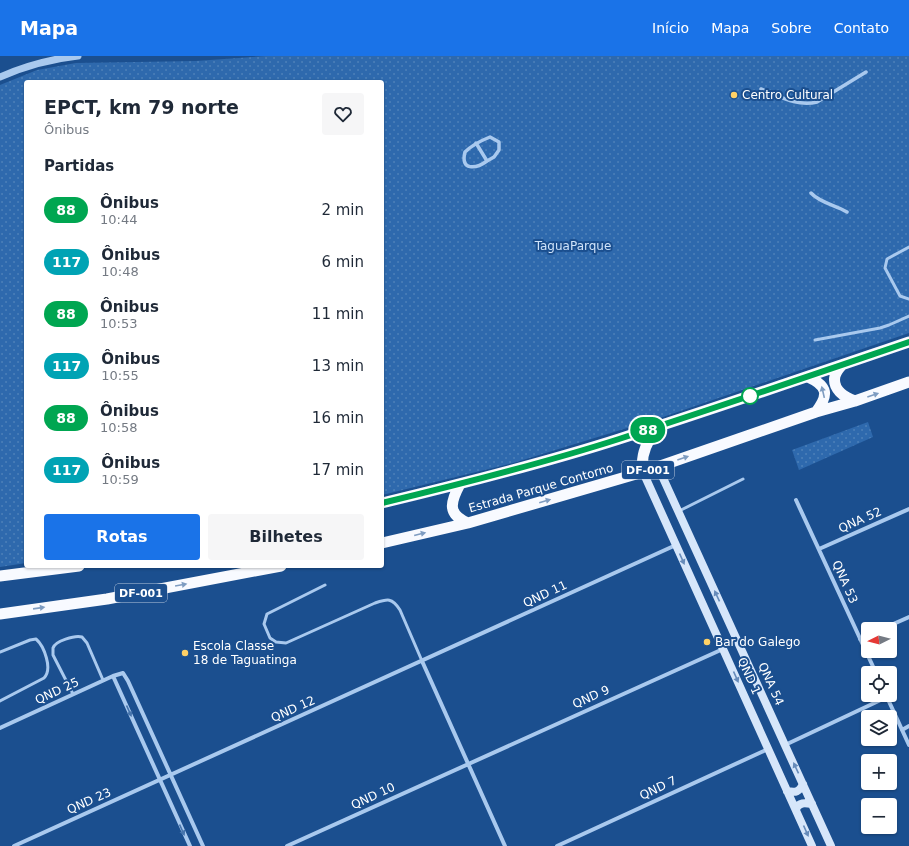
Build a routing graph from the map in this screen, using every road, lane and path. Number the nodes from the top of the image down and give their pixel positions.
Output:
1 (78, 56) edge
2 (866, 72) dead end
3 (0, 77) edge
4 (761, 89) dead end
5 (476, 143) junction
6 (487, 161) junction
7 (811, 193) dead end
8 (847, 212) dead end
9 (909, 247) edge
10 (909, 299) edge
11 (909, 316) edge
12 (815, 340) dead end
13 (909, 342) edge
14 (842, 365) junction
15 (808, 377) junction
16 (909, 382) edge
17 (855, 401) junction
18 (816, 412) junction
19 (659, 426) junction
20 (658, 467) junction
21 (643, 472) junction
22 (743, 479) dead end
23 (460, 484) junction
24 (796, 500) dead end
25 (384, 503) edge
26 (909, 509) edge
27 (678, 510) junction
28 (662, 515) junction
29 (468, 523) junction
30 (384, 544) edge
31 (676, 545) junction
32 (819, 549) junction
33 (63, 568) edge
34 (270, 568) edge
35 (0, 576) edge
36 (325, 585) dead end
37 (0, 614) edge
38 (909, 617) edge
39 (897, 622) edge
40 (860, 639) joint
41 (723, 649) junction
42 (0, 652) edge
43 (422, 661) junction
44 (873, 666) edge
45 (113, 676) junction
46 (103, 680) junction
47 (73, 694) junction
48 (0, 701) edge
49 (875, 702) edge
50 (890, 702) edge
51 (909, 726) edge
52 (0, 728) edge
53 (902, 730) junction
54 (785, 745) junction
55 (909, 745) edge
56 (768, 749) junction
57 (467, 764) junction
58 (171, 775) junction
59 (160, 780) junction
60 (803, 784) junction
61 (787, 791) junction
62 (812, 804) junction
63 (796, 809) junction
64 (14, 846) edge
65 (190, 846) edge
66 (203, 846) edge
67 (287, 846) edge
68 (505, 846) edge
69 (556, 846) edge
70 (812, 846) edge
71 (831, 846) edge

1 - 3 street
2 - 4 street
5 - 6 street
5 - 6 street
5 - 6 street
7 - 8 street
9 - 10 lane
11 - 12 lane
13 - 14 highway, Estrada Parque Contorno
14 - 15 highway, Estrada Parque Contorno
14 - 17 highway
18 -> 15 highway
15 - 19 highway, Estrada Parque Contorno
17 -> 16 highway, Estrada Parque Contorno / DF-001
17 - 18 highway, Estrada Parque Contorno / DF-001
20 -> 18 highway, Estrada Parque Contorno / DF-001
19 - 21 highway
19 - 23 highway, Estrada Parque Contorno
20 - 21 highway, Estrada Parque Contorno / DF-001
20 - 27 main road, QNA 54
21 - 28 main road, QND 1
29 -> 21 highway, Estrada Parque Contorno / DF-001
22 - 27 lane
23 - 25 highway, Estrada Parque Contorno
23 - 29 highway
24 - 32 street, QNA 53
26 - 32 street, QNA 52
27 - 28 main road
54 -> 27 main road, QNA 54
28 - 31 main road, QND 1
30 -> 29 highway, Estrada Parque Contorno / DF-001
31 -> 41 main road, QND 1
31 - 43 street, QND 11
32 - 40 street, QNA 53
33 - 35 highway
37 -> 34 highway, DF-001
36 - 43 lane
38 - 39 street
40 - 44 street, QNA 53
41 -> 56 main road, QND 1
41 - 57 street, QND 9
42 - 48 lane
43 - 57 street
43 - 58 street, QND 12
45 - 46 street, QND 25
45 - 58 street, QND 25
45 -> 59 street
46 - 47 street, QND 25
46 - 47 lane
47 - 52 street, QND 25
49 - 54 street
50 - 53 street
51 - 53 street
53 - 55 street
60 -> 54 main road, QNA 54
56 - 61 main road, QND 1
56 - 69 street, QND 7
57 - 67 street, QND 10
57 - 68 street
58 - 59 street, QND 23
58 - 66 street
59 - 64 street, QND 23
59 -> 65 street
60 - 61 main road
60 - 62 main road, QNA 54
61 - 63 main road, QND 1
62 - 63 main road
62 - 71 main road, QNA 54
63 -> 70 main road, QND 1

